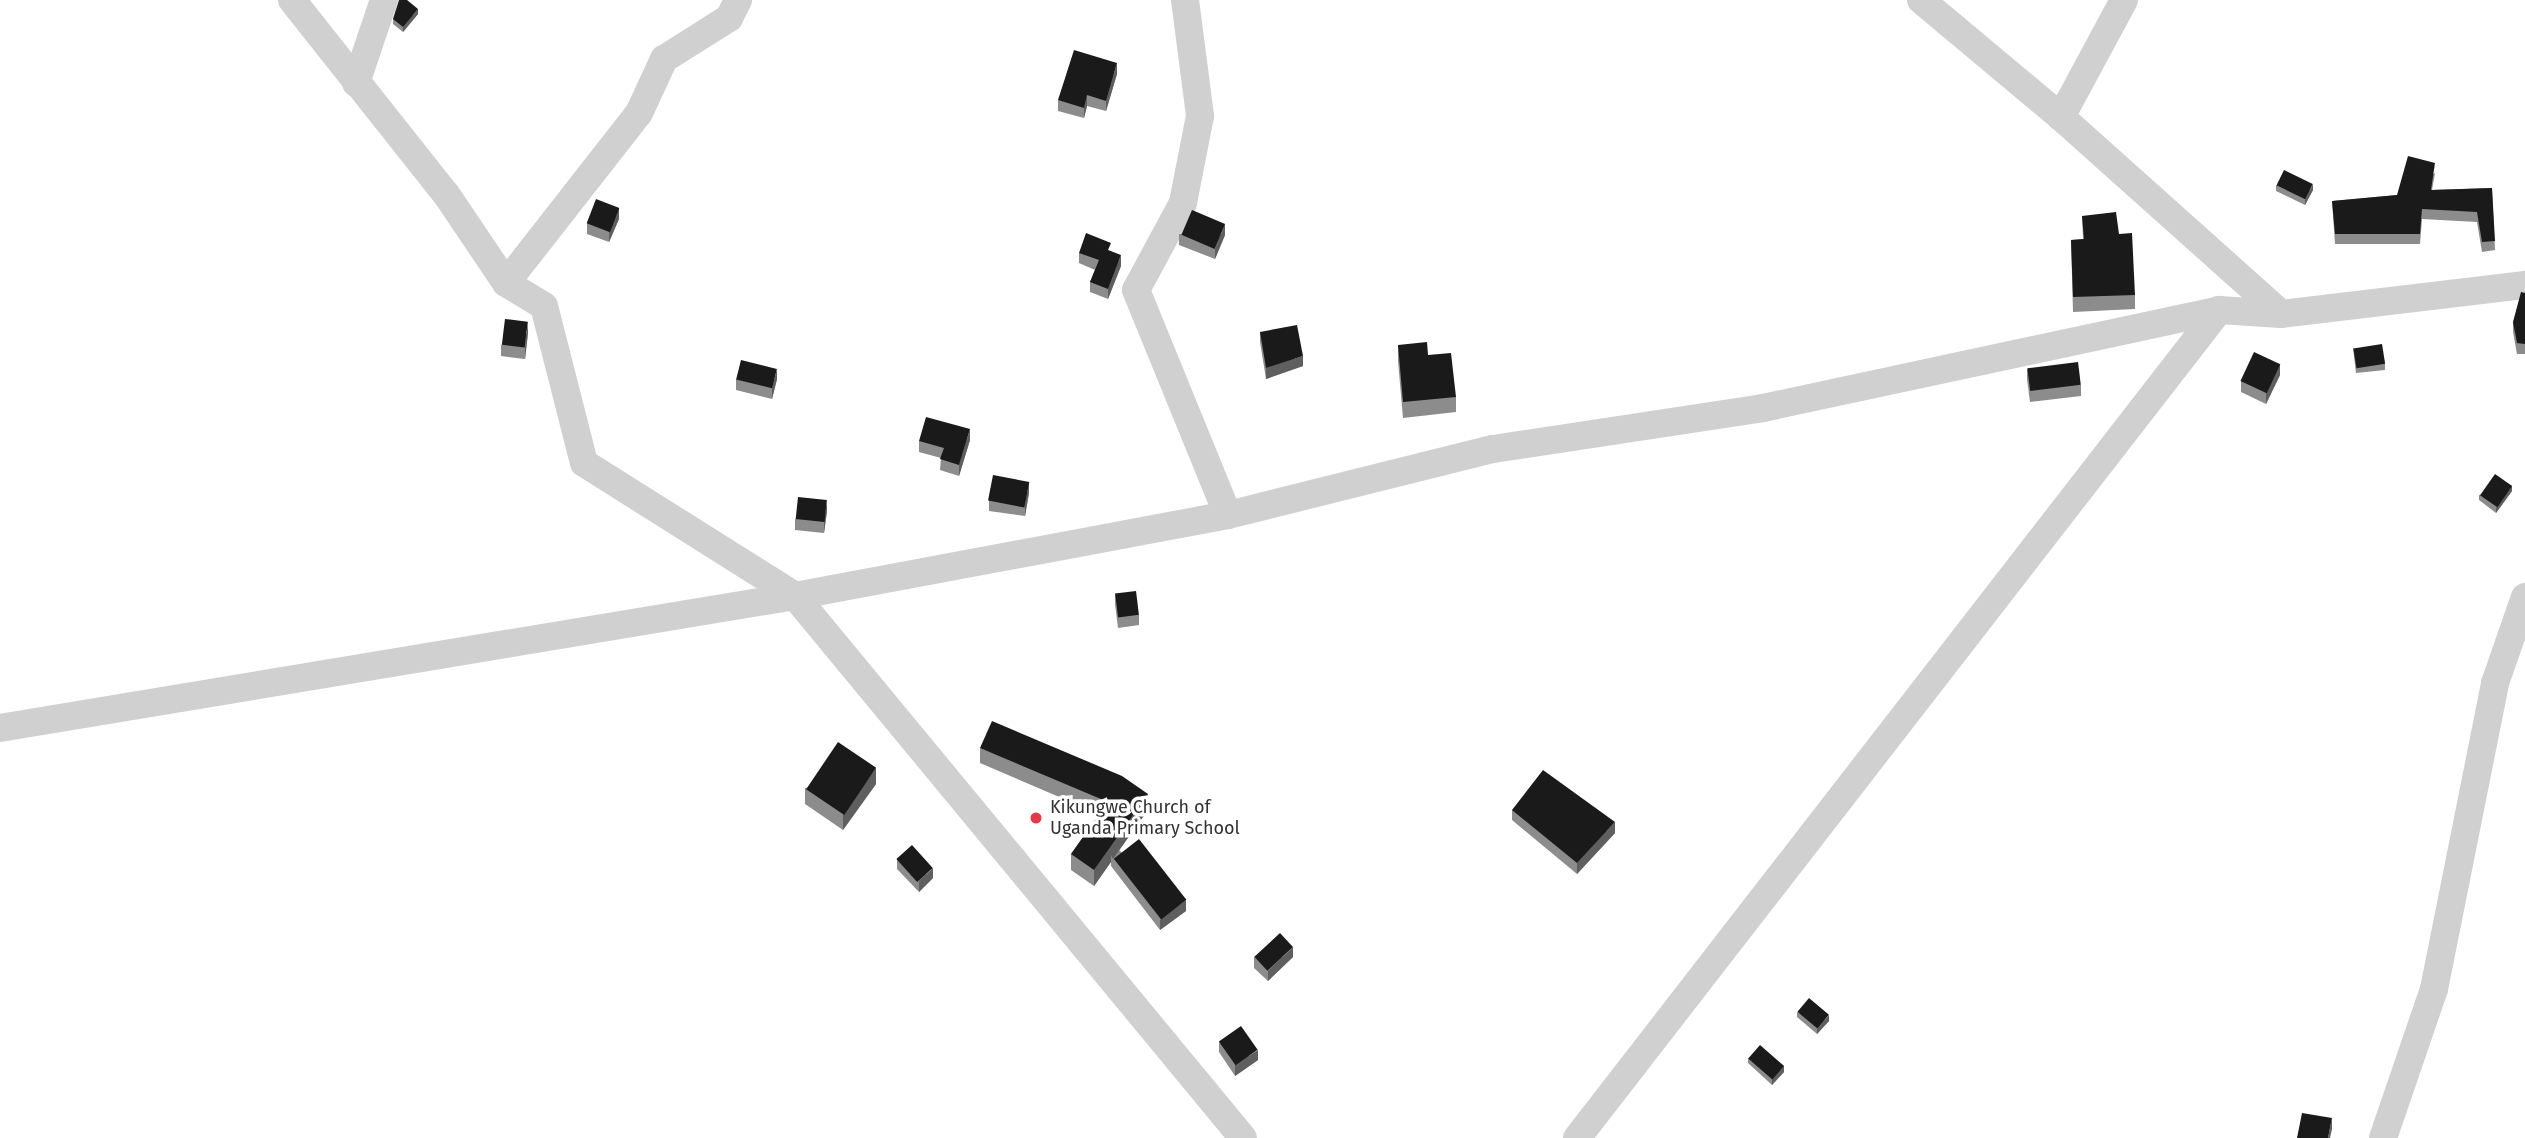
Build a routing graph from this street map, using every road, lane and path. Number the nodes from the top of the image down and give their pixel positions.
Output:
1 (292, 0) edge
2 (384, 0) edge
3 (738, 0) edge
4 (1185, 0) edge
5 (1921, 0) edge
6 (2124, 0) edge
7 (356, 83) junction
8 (2062, 117) junction
9 (506, 283) junction
10 (2525, 285) edge
11 (2218, 310) junction
12 (2281, 314) junction
13 (1228, 515) junction
14 (795, 596) junction
15 (2525, 597) edge
16 (0, 728) edge
17 (1243, 1138) edge
18 (1577, 1138) edge
19 (2383, 1138) edge

1 - 7 street
2 - 7 street
3 - 9 street
4 - 13 street
5 - 8 street
6 - 8 street
7 - 9 street
8 - 12 street
9 - 14 street
10 - 12 street
11 - 12 street
11 - 13 street
11 - 18 street
13 - 14 street
14 - 16 street
14 - 17 street
15 - 19 street

